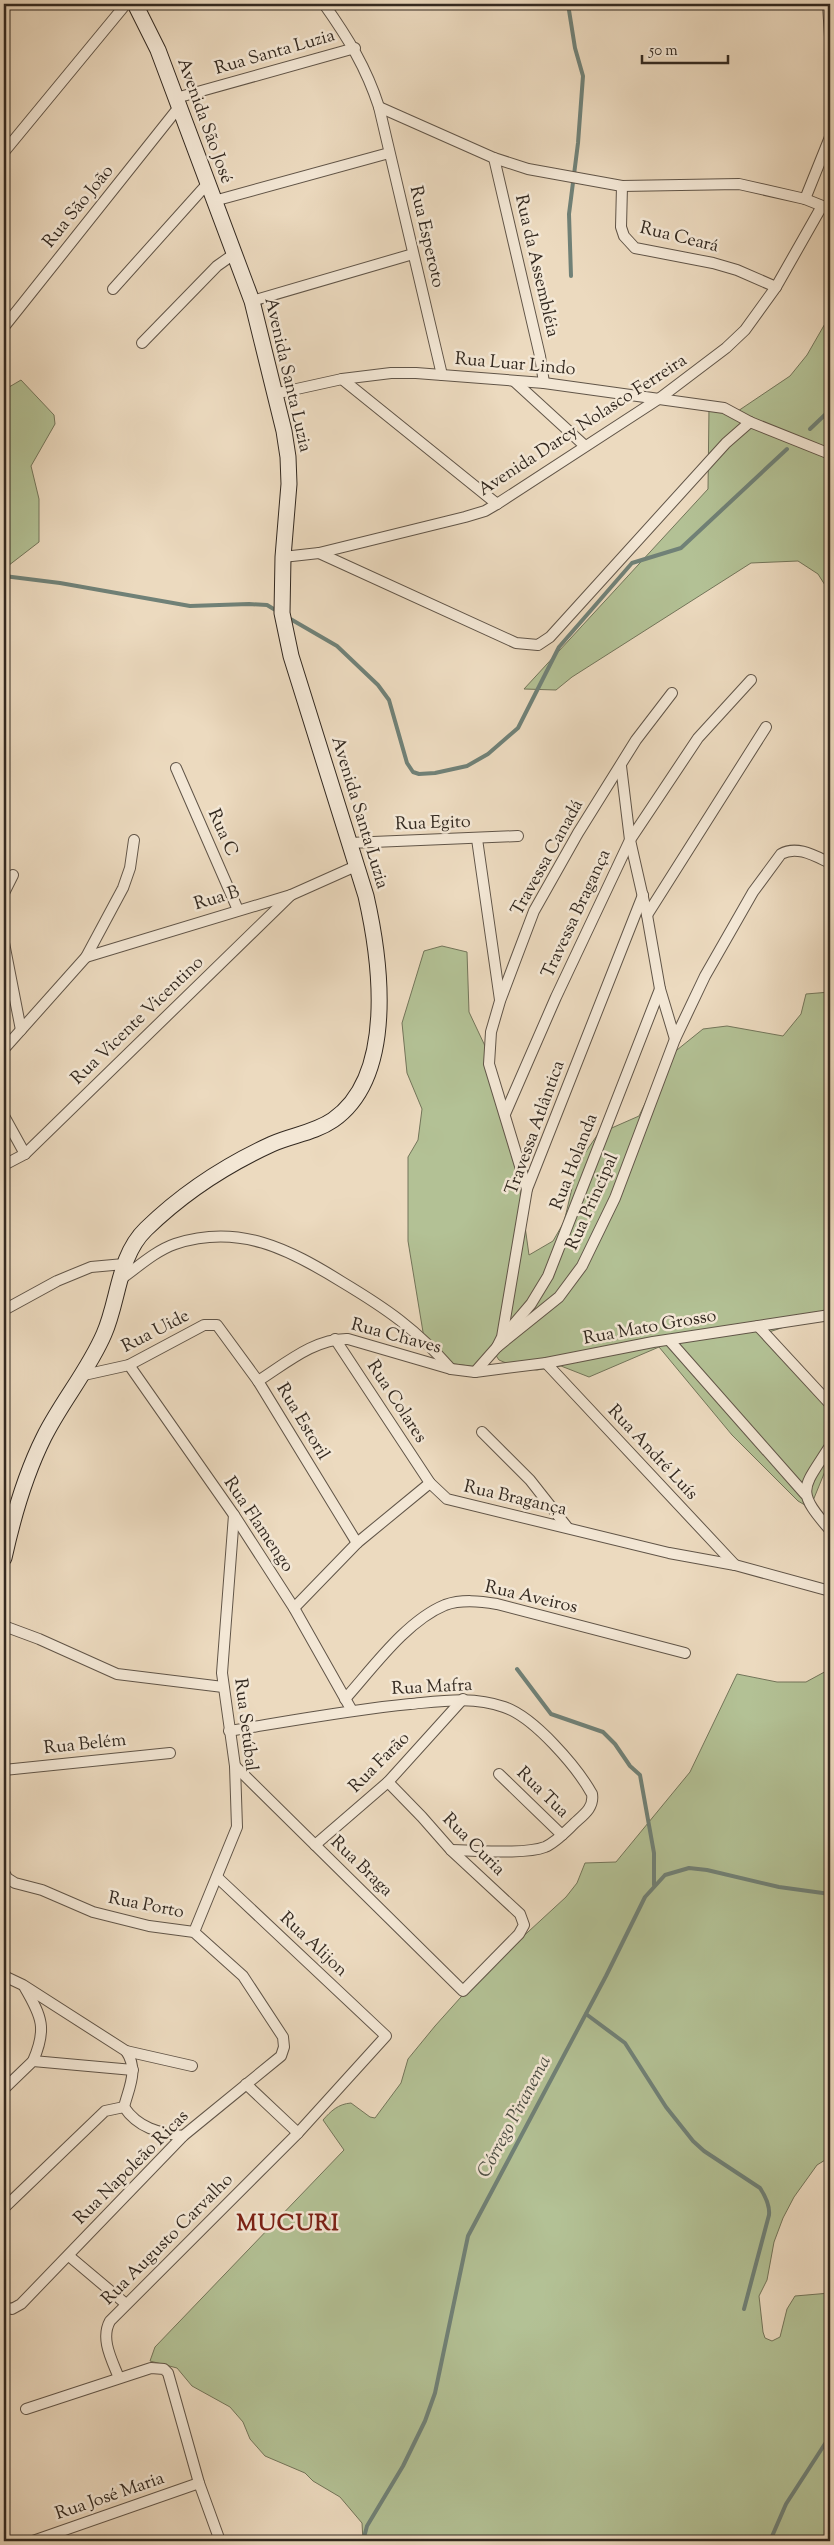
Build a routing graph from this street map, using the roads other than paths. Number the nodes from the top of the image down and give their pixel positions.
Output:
1 (126, 4) edge
2 (135, 4) edge
3 (324, 4) edge
4 (828, 4) edge
5 (830, 37) edge
6 (355, 48) junction
7 (177, 102) junction
8 (379, 107) junction
9 (830, 137) edge
10 (4, 152) edge
11 (389, 153) junction
12 (494, 158) junction
13 (208, 183) junction
14 (622, 186) junction
15 (805, 199) junction
16 (214, 201) junction
17 (826, 207) edge
18 (234, 254) junction
19 (413, 254) junction
20 (776, 287) junction
21 (113, 289) dead end
22 (252, 301) junction
23 (4, 327) edge
24 (142, 343) dead end
25 (442, 375) junction
26 (342, 380) junction
27 (514, 381) junction
28 (544, 383) junction
29 (274, 394) junction
30 (660, 398) junction
31 (750, 422) junction
32 (585, 446) junction
33 (830, 454) edge
34 (497, 504) junction
35 (319, 553) junction
36 (283, 557) junction
37 (751, 680) dead end
38 (672, 693) dead end
39 (766, 727) dead end
40 (621, 766) junction
41 (176, 768) dead end
42 (518, 836) dead end
43 (477, 839) junction
44 (134, 840) dead end
45 (630, 840) junction
46 (350, 843) junction
47 (830, 863) edge
48 (356, 866) junction
49 (13, 875) dead end
50 (4, 893) edge
51 (291, 895) junction
52 (643, 895) junction
53 (238, 910) junction
54 (647, 915) junction
55 (4, 943) edge
56 (86, 956) junction
57 (660, 989) junction
58 (500, 1001) junction
59 (21, 1030) junction
60 (675, 1039) junction
61 (4, 1049) edge
62 (505, 1114) junction
63 (4, 1116) edge
64 (25, 1154) junction
65 (4, 1165) edge
66 (527, 1189) junction
67 (122, 1272) junction
68 (4, 1310) edge
69 (830, 1315) edge
70 (213, 1323) joint
71 (758, 1326) junction
72 (502, 1337) junction
73 (334, 1338) junction
74 (669, 1340) junction
75 (497, 1347) junction
76 (546, 1363) junction
77 (129, 1365) junction
78 (451, 1369) junction
79 (475, 1372) junction
80 (84, 1375) junction
81 (258, 1381) junction
82 (830, 1404) edge
83 (482, 1432) dead end
84 (830, 1446) edge
85 (430, 1484) junction
86 (805, 1494) junction
87 (234, 1515) junction
88 (567, 1527) junction
89 (830, 1530) edge
90 (357, 1544) junction
91 (4, 1558) edge
92 (735, 1565) junction
93 (830, 1591) edge
94 (294, 1608) junction
95 (4, 1626) edge
96 (685, 1653) dead end
97 (222, 1687) junction
98 (345, 1699) junction
99 (463, 1699) junction
100 (351, 1709) junction
101 (229, 1731) junction
102 (170, 1753) dead end
103 (235, 1766) junction
104 (4, 1770) edge
105 (499, 1774) dead end
106 (388, 1782) junction
107 (562, 1835) junction
108 (314, 1845) junction
109 (451, 1850) junction
110 (4, 1872) edge
111 (218, 1878) junction
112 (194, 1932) junction
113 (519, 1934) joint
114 (4, 1976) edge
115 (23, 1985) junction
116 (386, 2036) joint
117 (126, 2051) junction
118 (281, 2056) joint
119 (33, 2061) junction
120 (192, 2066) dead end
121 (133, 2070) junction
122 (246, 2084) junction
123 (4, 2088) edge
124 (124, 2107) junction
125 (298, 2133) junction
126 (183, 2136) junction
127 (4, 2208) edge
128 (69, 2256) junction
129 (126, 2304) junction
130 (8, 2308) edge
131 (118, 2378) junction
132 (26, 2409) dead end
133 (199, 2483) junction
134 (57, 2537) edge
135 (33, 2541) edge
136 (220, 2541) edge

1 - 10 street
2 - 7 street, Avenida São José
3 - 6 street, Rua Esperoto
4 - 5 street
6 - 7 street, Rua Santa Luzia
6 - 8 street, Rua Esperoto
7 - 13 street, Avenida São José
7 - 23 street, Rua São João
8 - 11 street, Rua Esperoto
8 - 12 street
9 - 15 street
11 - 16 street
11 - 19 street, Rua Esperoto
12 - 14 street
12 - 28 street, Rua da Assembléia
13 - 16 street, Avenida São José
13 - 21 street
14 - 15 street
14 - 20 street, Rua Ceará
15 - 17 street
16 - 18 street, Avenida São José
17 - 20 street, Avenida Darcy Nolasco Ferreira
18 - 22 street, Avenida Santa Luzia
18 - 24 street
19 - 22 street
19 - 25 street, Rua Esperoto
20 - 30 street, Avenida Darcy Nolasco Ferreira
22 - 29 street, Avenida Santa Luzia
25 - 26 street, Rua Luar Lindo
25 - 27 street, Rua Luar Lindo
26 - 29 street, Rua Luar Lindo
26 - 34 street
27 - 28 street, Rua Luar Lindo
27 - 32 street
28 - 30 street, Rua Luar Lindo
29 - 36 street, Avenida Santa Luzia
30 - 31 street, Rua Luar Lindo
30 - 32 street, Avenida Darcy Nolasco Ferreira
31 - 33 street, Rua Luar Lindo
31 - 35 street
32 - 34 street, Avenida Darcy Nolasco Ferreira
34 - 35 street, Avenida Darcy Nolasco Ferreira
35 - 36 street, Avenida Darcy Nolasco Ferreira
36 - 46 street, Avenida Santa Luzia
37 - 45 street, Travessa Bragança
38 - 40 street, Travessa Canadá
39 - 54 street
40 - 45 street
40 - 58 street, Travessa Canadá
41 - 53 street, Rua C
42 - 43 street, Rua Egito
43 - 46 street, Rua Egito
43 - 58 street
44 - 56 street
45 - 52 street
45 - 62 street, Travessa Bragança
46 - 48 street, Avenida Santa Luzia
47 - 60 street, Rua Principal
48 - 51 street, Rua B
48 - 67 street, Avenida Santa Luzia
49 - 50 street
51 - 53 street, Rua B
51 - 64 street, Rua Vicente Vicentino
52 - 54 street
52 - 66 street, Travessa Atlântica
53 - 56 street, Rua B
54 - 57 street
55 - 59 street
56 - 59 street
57 - 60 street
57 - 72 street, Rua Holanda
58 - 62 street, Travessa Canadá
59 - 61 street
60 - 75 street, Rua Principal
62 - 66 street
63 - 64 street
64 - 65 street, Rua Vicente Vicentino
66 - 72 street, Travessa Atlântica
67 - 68 street
67 - 78 street
67 - 80 street, Avenida Santa Luzia
69 - 71 street, Rua Mato Grosso
70 - 77 street, Rua Uide
70 - 81 street, Rua Estoril
71 - 74 street, Rua Mato Grosso
71 - 82 street
72 - 75 street, Travessa Atlântica
73 - 78 street, Rua Chaves
73 - 81 street, Rua Chaves
73 - 85 street, Rua Colares
74 - 76 street, Rua Mato Grosso
74 - 86 street
75 - 79 street, Travessa Atlântica
76 - 79 street, Rua Mato Grosso
76 - 92 street, Rua André Luís
77 - 80 street, Rua Uide
77 - 87 street, Rua Flamengo
78 - 79 street, Rua Chaves
80 - 91 street, Avenida Santa Luzia
81 - 90 street, Rua Estoril
83 - 88 street
84 - 86 street
85 - 88 street, Rua Bragança
85 - 90 street
86 - 89 street
87 - 94 street, Rua Flamengo
87 - 97 street, Rua Setúbal
88 - 92 street, Rua Bragança
90 - 94 street
92 - 93 street, Rua Bragança
94 - 98 street, Rua Flamengo
95 - 97 street
96 - 98 street, Rua Aveiros
97 - 101 street, Rua Setúbal
98 - 100 street, Rua Flamengo
99 - 100 street, Rua Mafra
99 - 106 street, Rua Farão
99 - 107 street, Rua Mafra
100 - 101 street
101 - 103 street, Rua Setúbal
102 - 104 street, Rua Belém
103 - 108 street, Rua Braga
103 - 111 street, Rua Setúbal
105 - 107 street, Rua Tua
106 - 108 street, Rua Farão
106 - 109 street, Rua Curia
107 - 109 street
108 - 113 street, Rua Braga
109 - 113 street, Rua Curia
110 - 112 street, Rua Porto
111 - 112 street, Rua Setúbal
111 - 116 street, Rua Alijon
112 - 118 street, Rua Porto
114 - 115 street
115 - 117 street
115 - 119 street
116 - 125 street, Rua Augusto Carvalho
117 - 120 street
117 - 121 street
118 - 122 street, Rua Napoleão Ricas
119 - 121 street
119 - 123 street
121 - 124 street
122 - 125 street
122 - 126 street, Rua Napoleão Ricas
124 - 126 street
124 - 127 street
125 - 129 street, Rua Augusto Carvalho
126 - 128 street, Rua Napoleão Ricas
128 - 129 street
128 - 130 street, Rua Napoleão Ricas
129 - 131 street, Rua Augusto Carvalho
131 - 132 street
131 - 133 street
133 - 134 street, Rua José Maria
133 - 136 street
134 - 135 street, Rua José Maria

